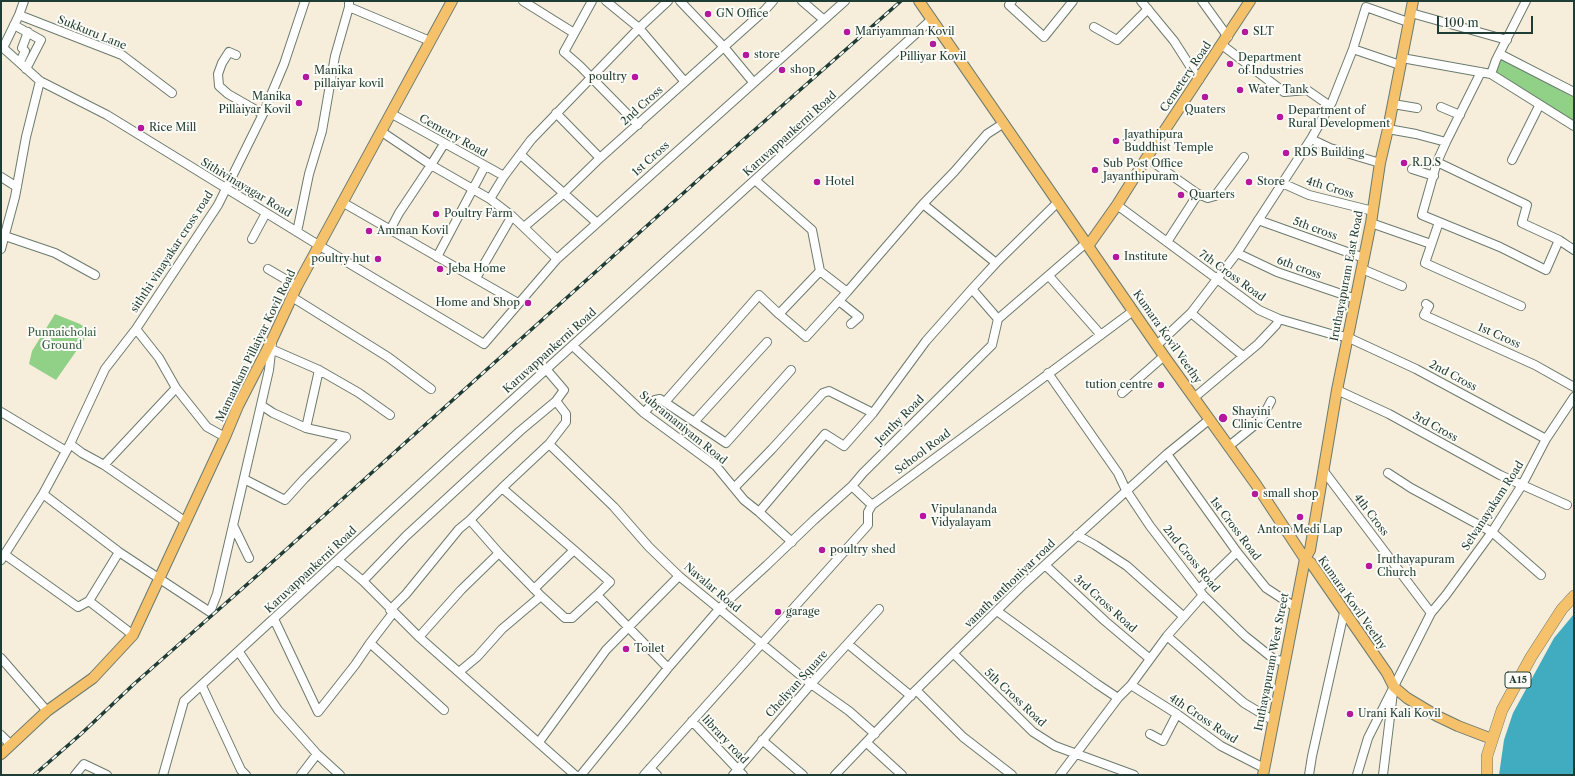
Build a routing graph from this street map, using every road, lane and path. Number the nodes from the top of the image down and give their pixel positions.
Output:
1 (24, 1) edge
2 (305, 1) edge
3 (452, 1) edge
4 (522, 1) edge
5 (592, 1) edge
6 (606, 1) edge
7 (668, 1) edge
8 (680, 1) edge
9 (773, 1) edge
10 (802, 1) edge
11 (845, 1) edge
12 (919, 1) edge
13 (1012, 1) edge
14 (1073, 1) edge
15 (1141, 1) edge
16 (1202, 1) edge
17 (1250, 1) edge
18 (1413, 1) edge
19 (1526, 1) edge
20 (349, 4) edge
21 (1148, 10) junction
22 (19, 15) junction
23 (1409, 18) junction
24 (823, 19) junction
25 (932, 19) junction
26 (14, 25) junction
27 (1094, 27) dead end
28 (639, 28) junction
29 (28, 32) junction
30 (574, 33) junction
31 (1507, 40) junction
32 (430, 41) junction
33 (1225, 41) junction
34 (2, 47) edge
35 (724, 47) junction
36 (1353, 49) junction
37 (1500, 54) junction
38 (236, 56) dead end
39 (1401, 61) junction
40 (20, 62) junction
41 (26, 68) junction
42 (1482, 72) junction
43 (1491, 74) junction
44 (592, 78) junction
45 (1199, 80) junction
46 (40, 81) junction
47 (685, 82) junction
48 (753, 82) junction
49 (1574, 92) edge
50 (172, 93) dead end
51 (1393, 104) junction
52 (1330, 106) junction
53 (1539, 106) junction
54 (1441, 107) dead end
55 (1416, 108) dead end
56 (556, 113) junction
57 (263, 114) junction
58 (392, 114) junction
59 (1460, 115) junction
60 (1004, 123) junction
61 (638, 125) junction
62 (1574, 126) edge
63 (1388, 129) junction
64 (382, 132) junction
65 (1311, 139) junction
66 (1446, 142) junction
67 (444, 144) junction
68 (521, 155) junction
69 (1244, 157) dead end
70 (600, 158) junction
71 (1147, 158) junction
72 (1512, 160) dead end
73 (1438, 162) junction
74 (1380, 163) junction
75 (431, 165) junction
76 (485, 166) junction
77 (1412, 169) dead end
78 (504, 176) junction
79 (1434, 176) junction
80 (1, 177) edge
81 (755, 180) junction
82 (1282, 183) junction
83 (17, 187) junction
84 (226, 187) junction
85 (473, 188) junction
86 (563, 194) junction
87 (1198, 194) junction
88 (490, 199) junction
89 (342, 202) junction
90 (1058, 202) junction
91 (923, 204) junction
92 (1117, 205) junction
93 (1373, 211) junction
94 (266, 212) junction
95 (512, 216) junction
96 (1258, 220) junction
97 (1438, 222) junction
98 (597, 223) junction
99 (1371, 223) junction
100 (524, 227) junction
101 (390, 230) junction
102 (297, 232) junction
103 (5, 236) junction
104 (252, 239) dead end
105 (1559, 240) junction
106 (1167, 242) junction
107 (1431, 244) junction
108 (1087, 245) junction
109 (320, 246) junction
110 (1, 249) edge
111 (1574, 250) edge
112 (1237, 253) junction
113 (437, 257) junction
114 (1364, 258) junction
115 (557, 259) junction
116 (996, 263) junction
117 (268, 269) dead end
118 (1362, 269) junction
119 (820, 271) junction
120 (95, 274) dead end
121 (1049, 276) junction
122 (476, 278) junction
123 (1216, 279) junction
124 (298, 286) junction
125 (1402, 286) dead end
126 (972, 289) junction
127 (848, 292) junction
128 (292, 297) junction
129 (1356, 300) junction
130 (839, 301) junction
131 (518, 303) junction
132 (1426, 304) dead end
133 (1521, 306) dead end
134 (1133, 311) junction
135 (1191, 313) junction
136 (779, 314) junction
137 (998, 319) junction
138 (1279, 319) junction
139 (851, 324) dead end
140 (136, 329) junction
141 (1101, 335) junction
142 (1347, 337) junction
143 (767, 342) dead end
144 (484, 344) joint
145 (271, 345) junction
146 (1157, 345) junction
147 (573, 346) junction
148 (1164, 356) junction
149 (1243, 356) junction
150 (546, 369) junction
151 (318, 370) junction
152 (792, 370) dead end
153 (1048, 373) junction
154 (1574, 387) edge
155 (176, 388) junction
156 (431, 389) dead end
157 (1337, 390) junction
158 (1122, 393) dead end
159 (1195, 397) junction
160 (1574, 397) edge
161 (556, 401) junction
162 (1271, 401) dead end
163 (665, 402) junction
164 (262, 405) junction
165 (1, 412) edge
166 (644, 413) junction
167 (873, 413) junction
168 (390, 415) dead end
169 (1210, 419) junction
170 (695, 421) junction
171 (306, 428) junction
172 (225, 438) junction
173 (1546, 439) junction
174 (549, 444) junction
175 (1229, 446) junction
176 (68, 448) junction
177 (1167, 454) junction
178 (104, 465) junction
179 (1323, 470) junction
180 (1388, 473) dead end
181 (244, 479) junction
182 (1522, 485) junction
183 (852, 486) junction
184 (502, 488) junction
185 (734, 488) junction
186 (1126, 490) junction
187 (43, 494) junction
188 (872, 505) junction
189 (1567, 505) dead end
190 (760, 512) junction
191 (470, 520) junction
192 (186, 522) junction
193 (233, 525) junction
194 (1492, 532) junction
195 (1077, 535) junction
196 (792, 542) junction
197 (574, 550) junction
198 (119, 552) junction
199 (1237, 552) junction
200 (499, 553) junction
201 (3, 557) edge
202 (1306, 557) junction
203 (249, 558) dead end
204 (338, 560) junction
205 (1045, 565) junction
206 (1541, 575) dead end
207 (679, 576) junction
208 (160, 580) junction
209 (363, 581) junction
210 (534, 589) junction
211 (1201, 592) junction
212 (597, 595) junction
213 (541, 596) junction
214 (1574, 596) edge
215 (89, 601) junction
216 (1295, 607) junction
217 (720, 608) junction
218 (879, 609) dead end
219 (997, 611) junction
220 (392, 612) junction
221 (1344, 613) junction
222 (1431, 613) junction
223 (1184, 617) junction
224 (274, 619) junction
225 (628, 628) junction
226 (133, 635) junction
227 (1167, 636) junction
228 (419, 637) junction
229 (370, 643) junction
230 (761, 643) junction
231 (848, 644) junction
232 (239, 652) junction
233 (954, 654) junction
234 (1, 658) edge
235 (1150, 659) junction
236 (1285, 661) junction
237 (668, 668) junction
238 (459, 672) junction
239 (811, 684) junction
240 (1131, 684) junction
241 (202, 686) junction
242 (1391, 692) junction
243 (914, 693) junction
244 (1118, 698) junction
245 (444, 710) dead end
246 (47, 711) junction
247 (1177, 714) junction
248 (692, 721) junction
249 (1274, 721) junction
250 (874, 734) junction
251 (1150, 734) dead end
252 (1, 735) edge
253 (1492, 739) junction
254 (762, 740) junction
255 (539, 742) junction
256 (867, 742) junction
257 (10, 745) junction
258 (1, 754) edge
259 (317, 754) junction
260 (1076, 754) junction
261 (650, 768) junction
262 (1263, 772) edge
263 (738, 773) edge
264 (75, 775) edge
265 (107, 775) edge
266 (163, 775) edge
267 (246, 775) edge
268 (301, 775) edge
269 (340, 775) edge
270 (575, 775) edge
271 (580, 775) edge
272 (644, 775) edge
273 (657, 775) edge
274 (803, 775) edge
275 (835, 775) edge
276 (902, 775) edge
277 (1012, 775) edge
278 (1060, 775) edge
279 (1134, 775) edge
280 (1309, 775) edge
281 (1357, 775) edge
282 (1383, 775) edge
283 (1487, 775) edge

1 - 22 street
2 - 57 street
3 - 32 main road, Mamankam Pillaiyar Kovil Road
4 - 30 street
5 - 30 street
6 - 28 street
7 - 28 street
8 - 35 street
9 - 35 street, 2nd Cross
10 - 24 street
11 - 24 street, 1st Cross
12 - 25 main road, Kumara Kovil Veethy
13 - 14 street
15 - 21 street
16 - 33 street
17 - 33 main road, Cemetery Road
18 - 23 main road, Iruthayapuram East Road
19 - 31 street
20 - 32 street
20 - 102 street
21 - 27 street
21 - 45 street
22 - 26 street
22 - 50 street, Sukkuru Lane
23 - 31 street
23 - 36 street
23 - 39 main road, Iruthayapuram East Road
24 - 48 street, 1st Cross
25 - 60 main road, Kumara Kovil Veethy
25 - 81 street, Karuvappankerni Road
26 - 29 street
26 - 34 street
28 - 44 street
28 - 47 street
29 - 40 street
29 - 41 street
30 - 44 street
31 - 37 street
32 - 58 main road, Mamankam Pillaiyar Kovil Road
33 - 45 main road, Cemetery Road
33 - 52 street
34 - 40 street, Sithivinayagar Road
35 - 47 street, 2nd Cross
35 - 48 street
36 - 39 street
36 - 52 street
37 - 43 street
37 - 49 street
38 - 57 street
39 - 42 street
39 - 51 main road, Iruthayapuram East Road
40 - 41 street, Sithivinayagar Road
41 - 46 street, Sithivinayagar Road
42 - 43 street
42 - 59 street
43 - 53 street
44 - 56 street
44 - 61 street
45 - 71 main road, Cemetery Road
46 - 83 street
46 - 84 street, Sithivinayagar Road
47 - 61 street, 2nd Cross
48 - 98 street, 1st Cross
51 - 55 street
51 - 63 main road, Iruthayapuram East Road
52 - 65 street
53 - 62 street
53 - 72 street
54 - 59 street
56 - 68 street
56 - 70 street
57 - 84 street
58 - 64 main road, Mamankam Pillaiyar Kovil Road
58 - 67 street, Cemetry Road
59 - 66 street
60 - 90 main road, Kumara Kovil Veethy
60 - 91 street
61 - 70 street, 2nd Cross
63 - 66 street
63 - 74 main road, Iruthayapuram East Road
64 - 75 street
64 - 89 main road, Mamankam Pillaiyar Kovil Road
65 - 74 street
65 - 82 street
66 - 73 street
67 - 75 street
67 - 76 street, Cemetry Road
68 - 78 street
68 - 86 street
69 - 87 street
70 - 86 street, 2nd Cross
71 - 87 street
71 - 92 main road, Cemetery Road
73 - 79 street
73 - 105 street
74 - 93 main road, Iruthayapuram East Road
75 - 85 street
75 - 101 street
76 - 78 street, Cemetry Road
76 - 85 street
77 - 79 street
78 - 88 street
79 - 97 street
80 - 83 street
81 - 119 street
81 - 147 street, Karuvappankerni Road
82 - 93 street, 4th Cross
82 - 96 street
83 - 103 street
84 - 94 street, Sithivinayagar Road
84 - 140 street, siththi vinayakar cross road
85 - 88 street
85 - 113 street
86 - 98 street
86 - 100 street, 2nd Cross
87 - 106 street
88 - 95 street
89 - 101 street
89 - 109 main road, Mamankam Pillaiyar Kovil Road
90 - 108 main road, Kumara Kovil Veethy
90 - 116 street
91 - 116 street
91 - 127 street
92 - 106 street, 7th Cross Road
92 - 108 main road, Cemetery Road
93 - 99 main road, Iruthayapuram East Road
94 - 102 street, Sithivinayagar Road
94 - 104 street
95 - 100 street
95 - 122 street
96 - 112 street
96 - 114 street, 5th cross
97 - 105 street
97 - 107 street
98 - 115 street, 1st Cross
99 - 107 street
99 - 114 main road, Iruthayapuram East Road
100 - 115 street
101 - 113 street
102 - 109 street, Sithivinayagar Road
103 - 110 street
103 - 120 street
105 - 111 street
106 - 123 street, 7th Cross Road
107 - 133 street
108 - 121 street
108 - 134 main road, Kumara Kovil Veethy
109 - 124 main road, Mamankam Pillaiyar Kovil Road
109 - 144 street, Sithivinayagar Road
112 - 123 street
112 - 129 street, 6th cross
113 - 122 street
114 - 118 main road, Iruthayapuram East Road
115 - 131 street, 1st Cross
116 - 126 street
117 - 124 street
118 - 125 street
118 - 129 main road, Iruthayapuram East Road
119 - 127 street
119 - 136 street
121 - 137 street
121 - 141 street
122 - 131 street
123 - 135 street
123 - 138 street, 7th Cross Road
124 - 128 main road, Mamankam Pillaiyar Kovil Road
126 - 137 street
126 - 167 street
127 - 130 street
128 - 145 main road, Mamankam Pillaiyar Kovil Road
128 - 156 street
129 - 142 main road, Iruthayapuram East Road
130 - 136 street
130 - 139 street
131 - 144 street, 1st Cross
132 - 154 street, 1st Cross
134 - 141 street, School Road
134 - 146 main road, Kumara Kovil Veethy
135 - 146 street
135 - 149 street
136 - 163 street
137 - 183 street, Jenthy Road
138 - 142 street, 7th Cross Road
138 - 149 street
140 - 155 street
140 - 176 street, siththi vinayakar cross road
141 - 153 street, School Road
142 - 157 main road, Iruthayapuram East Road
142 - 173 street, 2nd Cross
143 - 170 street
145 - 151 street
145 - 164 street
145 - 172 main road, Mamankam Pillaiyar Kovil Road
146 - 148 main road, Kumara Kovil Veethy
147 - 150 street, Karuvappankerni Road
147 - 166 street, Subramaniyam Road
148 - 158 street
148 - 159 main road, Kumara Kovil Veethy
149 - 159 street
150 - 161 street
150 - 204 street, Karuvappankerni Road
151 - 168 street
151 - 171 street
152 - 170 street
153 - 186 street, 2nd Cross Road
153 - 188 street, School Road
155 - 172 street
155 - 178 street
157 - 179 main road, Iruthayapuram East Road
157 - 182 street, 3rd Cross
159 - 169 main road, Kumara Kovil Veethy
160 - 173 street, Selvanayakam Road
161 - 174 street
161 - 209 street
162 - 175 street
163 - 166 street
163 - 170 street
164 - 171 street
164 - 181 street
165 - 176 street
166 - 185 street, Subramaniyam Road
167 - 185 street
167 - 190 street
169 - 175 main road, Kumara Kovil Veethy
169 - 177 street, vanath anthoniyar road
171 - 181 street
172 - 192 main road, Mamankam Pillaiyar Kovil Road
173 - 182 street, Selvanayakam Road
174 - 184 street
174 - 207 street, Navalar Road
175 - 202 main road, Kumara Kovil Veethy
176 - 178 street
176 - 187 street, siththi vinayakar cross road
177 - 186 street, vanath anthoniyar road
177 - 199 street, 1st Cross Road
178 - 192 street
179 - 202 main road, Iruthayapuram East Road
179 - 222 street, 4th Cross
180 - 194 street
181 - 193 street
182 - 189 street, 3rd Cross
182 - 194 street, Selvanayakam Road
183 - 188 street
183 - 196 street, Jenthy Road
184 - 191 street
184 - 197 street
185 - 190 street, Subramaniyam Road
186 - 195 street, vanath anthoniyar road
186 - 211 street, 2nd Cross Road
187 - 198 street
187 - 201 street, siththi vinayakar cross road
188 - 230 street
190 - 196 street, Subramaniyam Road
191 - 200 street
191 - 220 street
192 - 208 main road, Mamankam Pillaiyar Kovil Road
193 - 203 street
193 - 208 street
194 - 206 street
194 - 222 street, Selvanayakam Road
195 - 205 street, vanath anthoniyar road
195 - 223 street
196 - 217 street, Jenthy Road
197 - 210 street
197 - 212 street
198 - 208 street
198 - 215 street
199 - 211 street
199 - 216 street, 1st Cross Road
200 - 210 street
200 - 228 street
201 - 215 street
202 - 216 main road, Iruthayapuram West Street
202 - 221 main road, Kumara Kovil Veethy
204 - 209 street
204 - 224 street, Karuvappankerni Road
205 - 219 street, vanath anthoniyar road
205 - 235 street, 3rd Cross Road
207 - 217 street, Navalar Road
207 - 225 street
208 - 226 main road, Mamankam Pillaiyar Kovil Road
209 - 220 street
210 - 213 street
211 - 223 street
211 - 236 street, 2nd Cross Road
212 - 213 street
212 - 225 street
213 - 238 street
214 - 253 highway, A15
215 - 226 street
216 - 236 main road, Iruthayapuram West Street
217 - 230 street, Navalar Road
217 - 237 street, Jenthy Road
218 - 231 street, Cheliyan Square
219 - 233 street, vanath anthoniyar road
219 - 244 street
220 - 228 street
220 - 229 street
221 - 242 main road, Kumara Kovil Veethy
221 - 280 street
222 - 242 street, Selvanayakam Road
223 - 227 street
224 - 229 street
224 - 232 street, Karuvappankerni Road
225 - 237 street
225 - 255 street
226 - 246 main road, Mamankam Pillaiyar Kovil Road
227 - 235 street
227 - 249 street
228 - 238 street
229 - 245 street
230 - 239 street, Navalar Road
230 - 248 street
231 - 239 street, Cheliyan Square
231 - 243 street
232 - 241 street, Karuvappankerni Road
232 - 259 street
233 - 243 street, vanath anthoniyar road
233 - 260 street, 5th Cross Road
234 - 246 street
235 - 240 street
236 - 249 main road, Iruthayapuram West Street
237 - 271 street, Jenthy Road
238 - 255 street
239 - 250 street, Navalar Road
239 - 254 street, Cheliyan Square
240 - 244 street
240 - 247 street, 4th Cross Road
241 - 266 street, Karuvappankerni Road
241 - 267 street
242 - 253 main road
242 - 281 street
242 - 282 street, Selvanayakam Road
243 - 250 street, vanath anthoniyar road
243 - 277 street
244 - 260 street
246 - 257 main road, Mamankam Pillaiyar Kovil Road
247 - 251 street
247 - 262 street, 4th Cross Road
248 - 261 street
248 - 263 street, library road
249 - 262 main road, Iruthayapuram West Street
250 - 256 street, vanath anthoniyar road
252 - 257 street
253 - 283 highway, A15
254 - 263 street, Cheliyan Square
254 - 274 street
255 - 270 street
256 - 275 street, vanath anthoniyar road
256 - 276 street
257 - 258 main road, Mamankam Pillaiyar Kovil Road
259 - 268 street
259 - 269 street
260 - 278 street
260 - 279 street, 5th Cross Road
261 - 272 street
261 - 273 street
264 - 265 street

